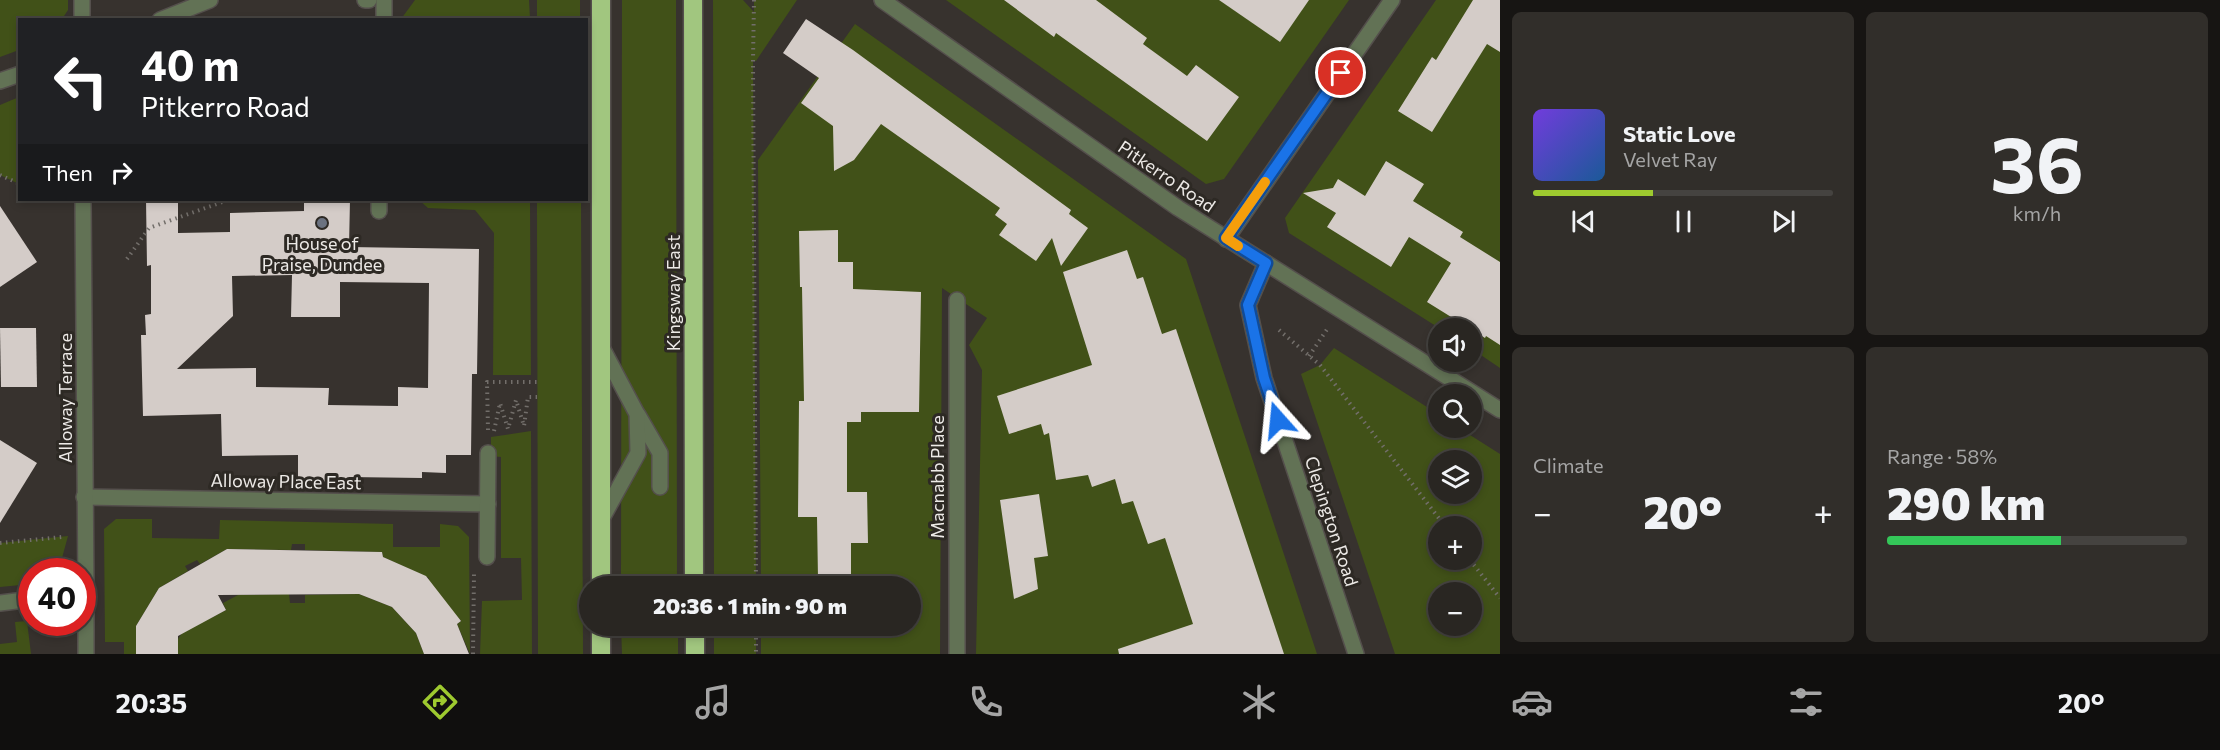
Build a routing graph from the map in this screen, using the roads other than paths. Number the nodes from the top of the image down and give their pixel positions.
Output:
1 (82, 0) edge
2 (210, 0) edge
3 (384, 0) edge
4 (601, 0) edge
5 (693, 0) edge
6 (882, 0) edge
7 (1392, 0) edge
8 (82, 18) edge
9 (165, 18) edge
10 (384, 18) edge
11 (18, 75) edge
12 (0, 81) edge
13 (83, 201) edge
14 (1226, 238) junction
15 (1266, 263) junction
16 (957, 300) dead end
17 (601, 345) junction
18 (1500, 410) edge
19 (637, 414) junction
20 (488, 453) dead end
21 (660, 487) dead end
22 (84, 497) junction
23 (488, 504) junction
24 (601, 520) junction
25 (487, 556) road end
26 (84, 558) edge
27 (601, 576) edge
28 (694, 576) edge
29 (18, 601) edge
30 (0, 603) edge
31 (85, 636) edge
32 (601, 636) edge
33 (694, 636) edge
34 (86, 654) edge
35 (601, 654) edge
36 (695, 654) edge
37 (957, 654) edge
38 (1356, 654) edge

1 - 8 street
2 - 9 street
3 - 10 street
4 - 17 highway
5 - 28 highway, Kingsway East
6 - 14 street, Pitkerro Road
7 - 14 street
11 - 12 street
13 - 22 street, Alloway Terrace
14 - 15 street, Pitkerro Road
15 - 18 street, Pitkerro Road
15 - 38 street, Clepington Road
16 - 37 street, Macnabb Place
17 - 19 street
17 - 24 highway
19 - 21 street
19 - 24 street
20 - 23 street
22 - 23 street, Alloway Place East
22 - 26 street, Alloway Terrace
23 - 25 street
24 - 27 highway
29 - 30 street
31 - 34 street, Alloway Terrace
32 - 35 highway
33 - 36 highway

